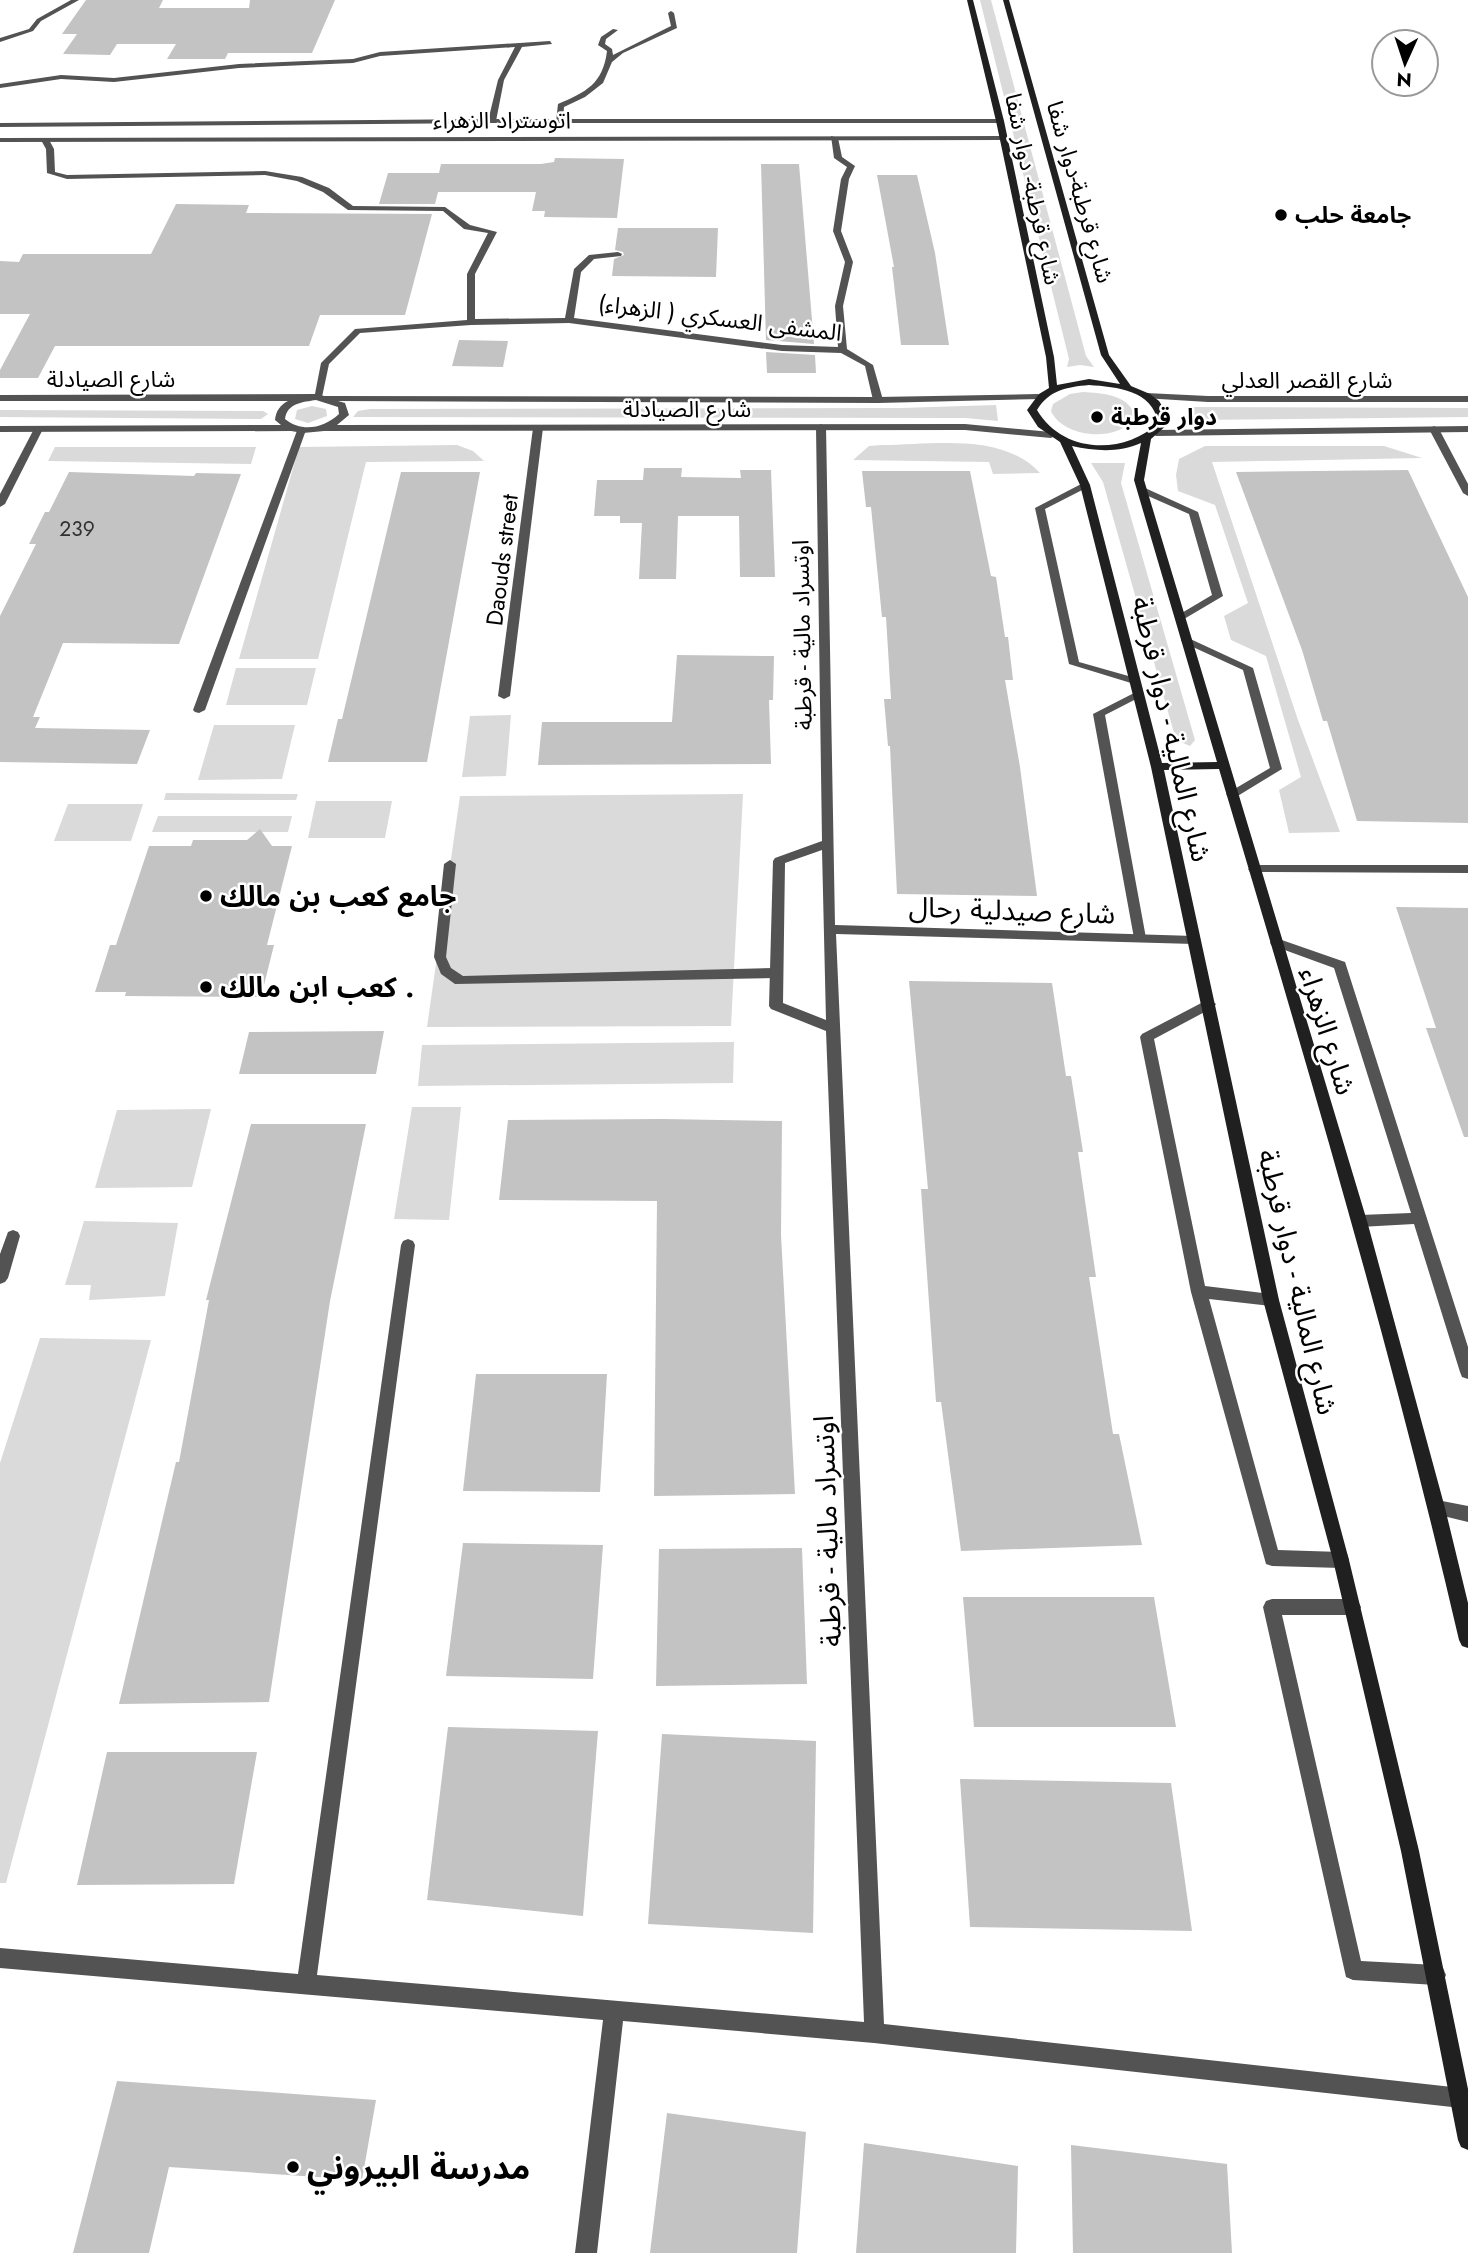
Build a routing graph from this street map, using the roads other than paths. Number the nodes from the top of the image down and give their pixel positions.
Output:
1 (76, 0) edge
2 (970, 0) edge
3 (1006, 0) edge
4 (671, 13) dead end
5 (615, 30) dead end
6 (0, 40) edge
7 (550, 43) dead end
8 (519, 46) junction
9 (610, 61) junction
10 (0, 86) edge
11 (559, 120) junction
12 (492, 121) junction
13 (1000, 121) junction
14 (0, 125) edge
15 (834, 138) junction
16 (1003, 138) junction
17 (0, 140) edge
18 (45, 140) junction
19 (618, 254) dead end
20 (569, 320) junction
21 (471, 322) junction
22 (843, 350) junction
23 (1053, 388) junction
24 (1128, 388) junction
25 (1146, 396) junction
26 (1038, 397) junction
27 (0, 398) edge
28 (317, 398) junction
29 (1468, 399) edge
30 (878, 400) junction
31 (821, 427) junction
32 (323, 428) junction
33 (538, 428) junction
34 (0, 429) edge
35 (38, 429) junction
36 (296, 429) junction
37 (1434, 429) junction
38 (1468, 429) edge
39 (1152, 436) junction
40 (1058, 437) junction
41 (1084, 485) junction
42 (1142, 490) junction
43 (1468, 493) edge
44 (0, 504) edge
45 (1180, 617) junction
46 (1186, 640) junction
47 (1137, 688) junction
48 (504, 696) dead end
49 (199, 710) dead end
50 (1223, 765) junction
51 (1157, 767) junction
52 (1232, 794) junction
53 (828, 843) junction
54 (450, 864) dead end
55 (1254, 869) junction
56 (1468, 869) edge
57 (829, 929) junction
58 (1140, 938) junction
59 (1194, 940) junction
60 (1276, 942) junction
61 (775, 973) junction
62 (1209, 1004) junction
63 (833, 1028) junction
64 (1420, 1218) junction
65 (1360, 1221) junction
66 (13, 1236) dead end
67 (408, 1245) dead end
68 (0, 1278) edge
69 (1199, 1292) junction
70 (1271, 1300) junction
71 (1468, 1373) edge
72 (1437, 1508) junction
73 (1468, 1514) edge
74 (1341, 1560) junction
75 (1352, 1606) junction
76 (1468, 1640) edge
77 (0, 1958) edge
78 (1436, 1975) junction
79 (306, 1984) junction
80 (614, 2011) junction
81 (874, 2032) junction
82 (1461, 2098) junction
83 (1468, 2140) edge
84 (586, 2253) edge

1 - 6 street
2 - 13 main road, شارع قرطبة- دوار شفا
3 - 24 main road, شارع قرطبة-دوار شفا
4 - 9 street
5 - 9 street
7 - 8 street
8 - 10 street
8 - 12 street, اتوستراد الزهراء
9 - 11 street
11 - 12 street, اتوستراد الزهراء
11 - 13 street, اتوستراد الزهراء
12 - 14 street, اتوستراد الزهراء
13 - 16 main road, شارع قرطبة- دوار شفا
15 - 16 street, اتوستراد الزهراء
15 - 18 street, اتوستراد الزهراء
15 - 22 street
16 - 23 main road, شارع قرطبة- دوار شفا
17 - 18 street, اتوستراد الزهراء
18 - 21 street
19 - 20 street, المشفى العسكري ( الزهراء)
20 - 21 street, المشفى العسكري ( الزهراء)
20 - 22 street, المشفى العسكري ( الزهراء)
21 - 28 street, المشفى العسكري ( الزهراء)
22 - 30 street, المشفى العسكري ( الزهراء)
23 - 24 main road
23 - 26 main road
24 - 25 main road
25 - 29 street, شارع القصر العدلي
25 - 39 main road
26 - 30 street, شارع الصيادلة
26 - 40 main road
27 - 28 street, شارع الصيادلة
28 - 30 street, شارع الصيادلة
28 - 32 street
28 - 36 street
31 - 33 street, شارع الصيادلة
31 - 40 street, شارع الصيادلة
31 - 53 street, اوتسراد مالية - قرطبة
32 - 33 street, شارع الصيادلة
32 - 36 street, شارع الصيادلة
33 - 48 street, Daouds street
34 - 35 street, شارع الصيادلة
35 - 36 street, شارع الصيادلة
35 - 44 street
36 - 49 street
37 - 38 street, شارع القصر العدلي
37 - 39 street, شارع القصر العدلي
37 - 43 street
39 - 40 main road
39 - 42 main road, شارع الزهراء
40 - 41 main road, شارع المالية - دوار قرطبة
41 - 47 main road, شارع المالية - دوار قرطبة
41 - 47 street
42 - 45 main road, شارع الزهراء
42 - 45 street
45 - 46 main road, شارع الزهراء
46 - 50 main road, شارع الزهراء
46 - 52 street
47 - 51 main road, شارع المالية - دوار قرطبة
47 - 58 street
50 - 51 main road
50 - 52 main road, شارع الزهراء
51 - 59 main road, شارع المالية - دوار قرطبة
52 - 55 main road, شارع الزهراء
53 - 57 street, اوتسراد مالية - قرطبة
53 - 61 street
54 - 61 street
55 - 56 street
55 - 60 main road, شارع الزهراء
57 - 58 street, شارع صيدلية رحال
57 - 63 street, اوتسراد مالية - قرطبة
58 - 59 street, شارع صيدلية رحال
59 - 62 main road, شارع المالية - دوار قرطبة
60 - 64 street
60 - 65 main road, شارع الزهراء
61 - 63 street
62 - 69 street
62 - 70 main road, شارع المالية - دوار قرطبة
63 - 81 street, اوتسراد مالية - قرطبة
64 - 65 street
64 - 71 street
65 - 72 main road, شارع الزهراء
66 - 68 street
67 - 79 street
69 - 70 street
69 - 74 street
70 - 74 main road, شارع المالية - دوار قرطبة
72 - 73 street
72 - 76 main road, شارع الزهراء
74 - 75 main road, شارع المالية - دوار قرطبة
75 - 78 main road, شارع المالية - دوار قرطبة
75 - 78 street
77 - 79 street
78 - 82 main road, شارع المالية - دوار قرطبة
79 - 80 street
80 - 81 street
80 - 84 street
81 - 82 street
82 - 83 main road, شارع المالية - دوار قرطبة

